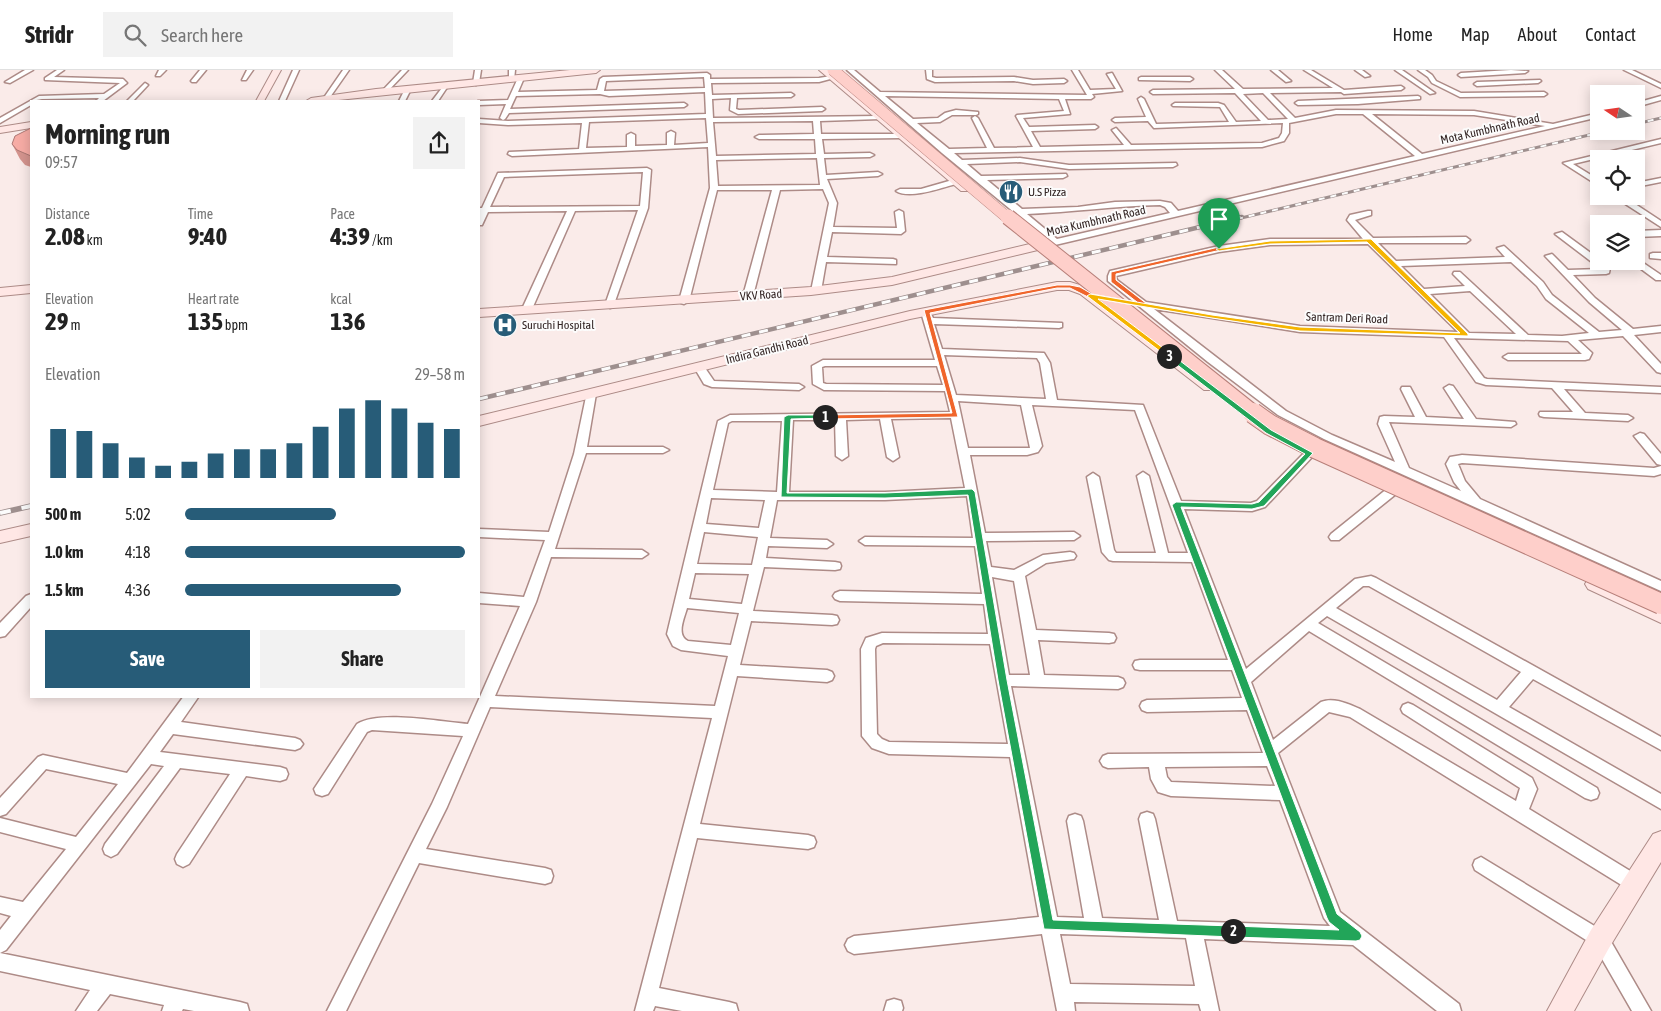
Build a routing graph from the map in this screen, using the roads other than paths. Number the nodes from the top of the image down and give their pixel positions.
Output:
1 (30, 70) edge
2 (61, 70) edge
3 (203, 70) edge
4 (250, 70) edge
5 (277, 70) edge
6 (296, 70) edge
7 (346, 70) edge
8 (405, 70) edge
9 (478, 70) edge
10 (596, 70) edge
11 (850, 70) edge
12 (929, 70) edge
13 (1003, 70) edge
14 (1075, 70) edge
15 (1181, 70) edge
16 (1218, 70) edge
17 (1274, 70) edge
18 (1307, 70) edge
19 (1358, 70) edge
20 (1398, 70) edge
21 (1421, 70) edge
22 (1453, 70) edge
23 (1627, 70) edge
24 (574, 71) edge
25 (832, 72) edge
26 (1525, 72) dead end
27 (1110, 74) dead end
28 (114, 75) dead end
29 (1460, 75) junction
30 (515, 76) edge
31 (1367, 76) dead end
32 (244, 79) dead end
33 (1005, 79) junction
34 (1190, 79) junction
35 (106, 80) junction
36 (789, 80) junction
37 (194, 81) dead end
38 (708, 81) junction
39 (1064, 81) dead end
40 (1288, 81) dead end
41 (1538, 81) dead end
42 (8, 82) dead end
43 (476, 83) junction
44 (1477, 84) junction
45 (145, 85) dead end
46 (445, 86) junction
47 (1661, 86) edge
48 (1401, 88) dead end
49 (408, 89) junction
50 (1265, 91) junction
51 (1342, 91) junction
52 (384, 92) junction
53 (600, 92) junction
54 (1088, 92) junction
55 (1201, 92) junction
56 (1240, 92) junction
57 (1432, 93) dead end
58 (514, 94) junction
59 (709, 94) junction
60 (877, 94) junction
61 (1544, 94) dead end
62 (791, 95) junction
63 (106, 96) junction
64 (1061, 96) junction
65 (1496, 96) junction
66 (734, 97) junction
67 (1418, 98) dead end
68 (1661, 98) edge
69 (326, 99) junction
70 (1142, 99) dead end
71 (36, 100) edge
72 (100, 100) edge
73 (131, 100) edge
74 (261, 100) edge
75 (282, 100) edge
76 (318, 100) edge
77 (402, 100) edge
78 (437, 100) edge
79 (1653, 100) junction
80 (510, 102) junction
81 (1358, 102) junction
82 (1645, 102) edge
83 (30, 103) edge
84 (480, 103) edge
85 (1298, 103) dead end
86 (1661, 103) edge
87 (1175, 104) dead end
88 (684, 105) dead end
89 (822, 109) dead end
90 (19, 110) junction
91 (30, 110) edge
92 (792, 110) junction
93 (506, 111) junction
94 (1370, 113) junction
95 (1590, 116) edge
96 (1180, 117) dead end
97 (1229, 117) junction
98 (711, 118) junction
99 (842, 118) junction
100 (878, 118) junction
101 (816, 119) junction
102 (1151, 119) junction
103 (586, 120) junction
104 (1115, 120) dead end
105 (0, 121) edge
106 (480, 121) edge
107 (910, 121) junction
108 (1290, 121) junction
109 (501, 122) junction
110 (1267, 123) junction
111 (1234, 124) junction
112 (30, 125) edge
113 (1555, 126) junction
114 (1095, 127) dead end
115 (1026, 128) junction
116 (0, 130) edge
117 (1116, 130) dead end
118 (671, 133) dead end
119 (631, 135) dead end
120 (818, 136) junction
121 (845, 136) junction
122 (901, 136) junction
123 (759, 137) dead end
124 (1661, 141) edge
125 (712, 144) junction
126 (670, 146) junction
127 (631, 148) junction
128 (1129, 148) junction
129 (1038, 149) junction
130 (992, 150) junction
131 (1623, 150) edge
132 (582, 151) junction
133 (945, 151) junction
134 (512, 154) dead end
135 (870, 155) dead end
136 (820, 156) junction
137 (1112, 157) junction
138 (1421, 157) junction
139 (713, 158) junction
140 (1590, 158) edge
141 (649, 159) junction
142 (960, 162) junction
143 (1173, 164) dead end
144 (878, 174) dead end
145 (823, 176) junction
146 (1062, 176) dead end
147 (979, 178) junction
148 (1590, 178) edge
149 (1661, 180) edge
150 (956, 181) junction
151 (1645, 183) edge
152 (826, 187) junction
153 (714, 188) junction
154 (776, 189) junction
155 (900, 191) dead end
156 (1633, 205) edge
157 (644, 208) junction
158 (572, 209) junction
159 (482, 210) edge
160 (899, 212) dead end
161 (1020, 212) junction
162 (1176, 214) junction
163 (1368, 214) dead end
164 (1657, 219) edge
165 (1661, 225) edge
166 (828, 229) junction
167 (1661, 233) edge
168 (1559, 234) dead end
169 (1645, 234) edge
170 (1369, 240) junction
171 (1466, 240) dead end
172 (1056, 242) junction
173 (1038, 246) junction
174 (1501, 248) dead end
175 (1549, 256) dead end
176 (822, 259) junction
177 (1513, 259) junction
178 (893, 262) dead end
179 (1394, 264) junction
180 (1645, 268) edge
181 (1567, 273) junction
182 (1457, 274) dead end
183 (1659, 278) dead end
184 (1472, 288) junction
185 (30, 289) edge
186 (816, 291) junction
187 (0, 292) edge
188 (1422, 292) junction
189 (748, 296) junction
190 (1090, 296) junction
191 (684, 301) junction
192 (610, 305) junction
193 (1144, 305) junction
194 (527, 309) junction
195 (480, 313) edge
196 (928, 316) junction
197 (1157, 316) junction
198 (1212, 317) junction
199 (1059, 325) dead end
200 (1661, 329) edge
201 (1629, 333) junction
202 (1446, 334) junction
203 (1466, 335) junction
204 (1598, 336) junction
205 (1525, 337) junction
206 (1570, 338) junction
207 (1508, 357) dead end
208 (940, 358) junction
209 (700, 367) junction
210 (1661, 370) edge
211 (1556, 386) junction
212 (799, 387) dead end
213 (1449, 388) dead end
214 (1406, 389) dead end
215 (1661, 390) edge
216 (951, 393) junction
217 (591, 394) junction
218 (1026, 401) junction
219 (1052, 403) junction
220 (1544, 414) dead end
221 (956, 415) junction
222 (840, 416) junction
223 (885, 416) junction
224 (1582, 416) junction
225 (788, 417) junction
226 (1628, 418) dead end
227 (1422, 420) junction
228 (480, 421) edge
229 (1472, 422) junction
230 (1511, 424) dead end
231 (1640, 436) dead end
232 (580, 450) junction
233 (662, 450) dead end
234 (963, 451) junction
235 (1310, 453) junction
236 (842, 456) dead end
237 (893, 458) dead end
238 (1661, 461) edge
239 (1404, 470) junction
240 (1661, 470) edge
241 (1143, 476) dead end
242 (1093, 477) dead end
243 (1392, 491) junction
244 (972, 492) junction
245 (706, 494) junction
246 (778, 496) junction
247 (1479, 503) junction
248 (1176, 505) junction
249 (698, 527) junction
250 (30, 530) edge
251 (480, 533) edge
252 (553, 536) junction
253 (1074, 536) dead end
254 (1335, 537) dead end
255 (0, 538) edge
256 (764, 538) junction
257 (979, 540) junction
258 (865, 541) dead end
259 (827, 544) dead end
260 (547, 553) junction
261 (642, 554) dead end
262 (1070, 556) dead end
263 (1163, 557) junction
264 (1196, 558) junction
265 (758, 566) junction
266 (835, 566) dead end
267 (689, 568) junction
268 (985, 571) junction
269 (1016, 575) junction
270 (1661, 586) edge
271 (1661, 592) edge
272 (840, 596) dead end
273 (480, 598) edge
274 (989, 599) junction
275 (30, 600) edge
276 (529, 602) junction
277 (681, 603) junction
278 (1661, 604) edge
279 (1326, 608) junction
280 (745, 613) junction
281 (1661, 616) edge
282 (832, 620) dead end
283 (1308, 624) junction
284 (0, 632) edge
285 (1031, 635) junction
286 (1109, 638) dead end
287 (996, 639) junction
288 (736, 651) junction
289 (1140, 665) dead end
290 (1237, 665) junction
291 (731, 670) junction
292 (1530, 672) junction
293 (827, 676) dead end
294 (1003, 680) junction
295 (1243, 680) junction
296 (1038, 681) junction
297 (1118, 683) dead end
298 (191, 698) edge
299 (486, 702) junction
300 (1252, 704) junction
301 (1148, 706) dead end
302 (1499, 708) junction
303 (1408, 709) dead end
304 (721, 712) junction
305 (170, 727) junction
306 (472, 731) junction
307 (295, 744) dead end
308 (1661, 744) edge
309 (1016, 751) junction
310 (1271, 755) junction
311 (148, 757) junction
312 (176, 760) junction
313 (1156, 760) junction
314 (1108, 761) dead end
315 (242, 769) junction
316 (280, 774) dead end
317 (130, 780) junction
318 (322, 790) dead end
319 (1286, 793) junction
320 (1591, 793) dead end
321 (1661, 802) edge
322 (0, 809) edge
323 (1520, 812) junction
324 (1147, 819) dead end
325 (1075, 821) dead end
326 (0, 825) edge
327 (691, 830) junction
328 (1661, 841) edge
329 (808, 842) dead end
330 (79, 845) junction
331 (111, 849) dead end
332 (415, 854) junction
333 (183, 859) dead end
334 (1481, 866) dead end
335 (545, 876) dead end
336 (1634, 884) junction
337 (0, 905) edge
338 (26, 911) junction
339 (1048, 925) junction
340 (1096, 926) junction
341 (1170, 929) junction
342 (1193, 930) junction
343 (1356, 936) junction
344 (1600, 939) junction
345 (0, 944) edge
346 (854, 944) dead end
347 (0, 962) edge
348 (106, 984) junction
349 (1064, 1002) edge
350 (646, 1003) edge
351 (1208, 1003) edge
352 (175, 1005) edge
353 (85, 1011) edge
354 (240, 1011) edge
355 (336, 1011) edge
356 (729, 1011) edge
357 (1452, 1011) edge
358 (1560, 1011) edge
359 (1642, 1011) edge

1 - 42 street
2 - 35 street
3 - 37 street
4 - 32 street
5 - 74 main road
6 - 75 street
7 - 69 street
8 - 52 street
9 - 43 street
10 - 24 main road
11 - 60 street
12 - 33 street
13 - 33 street
14 - 54 street
15 - 34 street
16 - 56 street
17 - 40 street
18 - 51 street
19 - 31 street
20 - 57 street
21 - 65 street
22 - 29 street
23 - 47 street
24 - 30 main road
25 - 36 street
25 - 100 main road
25 - 271 main road
25 - 278 main road, bridge
26 - 29 street
27 - 54 street
28 - 35 street
29 - 44 street
30 - 43 main road
30 - 58 street
33 - 39 street
34 - 55 street
34 - 55 street
35 - 63 street
36 - 38 street
36 - 62 street
38 - 53 street
38 - 59 street
41 - 44 street
43 - 46 main road
44 - 65 street
45 - 73 street
46 - 49 main road
46 - 78 street
48 - 51 street
49 - 52 main road
49 - 77 street
50 - 51 street
50 - 56 street
50 - 108 street
51 - 81 street
52 - 69 main road
53 - 58 street
53 - 59 street
54 - 64 street
55 - 56 street
56 - 110 street
58 - 80 street
59 - 66 street
59 - 98 street
60 - 64 street
60 - 107 street
61 - 65 street
62 - 66 street
62 - 92 street
63 - 71 street
63 - 72 street
64 - 115 street
66 - 92 street
67 - 81 street
68 - 79 street
69 - 76 main road
70 - 102 street
79 - 82 street
79 - 86 street
80 - 84 street
80 - 93 street
81 - 85 street
81 - 94 street
83 - 90 street
87 - 97 street
88 - 93 street
89 - 92 street
90 - 91 street
90 - 105 street
93 - 109 street
94 - 108 street, Mota Kumbhnath Road
94 - 113 street, Mota Kumbhnath Road
94 - 138 street
95 - 113 street
96 - 97 street
97 - 111 street
98 - 101 street
98 - 103 street
98 - 125 street
99 - 100 street
99 - 101 street
99 - 121 street
100 - 122 main road
101 - 120 street
102 - 104 street
102 - 111 street, Mota Kumbhnath Road
103 - 109 street
103 - 132 street
106 - 109 street
107 - 130 street
107 - 133 street
108 - 110 street, Mota Kumbhnath Road
108 - 128 street
110 - 111 street, Mota Kumbhnath Road
112 - 116 main road
113 - 138 street, Mota Kumbhnath Road
114 - 115 street
115 - 129 street
117 - 128 street
118 - 126 street
119 - 127 street
120 - 121 street
120 - 123 street
120 - 136 street
121 - 122 street
122 - 150 main road
124 - 131 street
125 - 126 street
125 - 139 street
126 - 141 street
127 - 132 street
127 - 141 street
128 - 137 street
129 - 130 street
129 - 137 street
130 - 133 street
132 - 134 street
133 - 142 street
135 - 136 street
136 - 139 street
136 - 145 street
137 - 142 street
137 - 143 street
138 - 162 street, Mota Kumbhnath Road
139 - 153 street
140 - 148 street
141 - 157 street
141 - 159 street
142 - 147 street
144 - 145 street
145 - 152 street
146 - 147 street
147 - 161 street
149 - 151 street
150 - 155 street
150 - 173 main road
152 - 154 street
152 - 166 street
153 - 154 street
153 - 191 street
154 - 189 street
156 - 164 street
157 - 158 street
157 - 192 street
158 - 159 street
158 - 194 street
160 - 166 street
161 - 162 street
161 - 172 street
162 - 172 street, Mota Kumbhnath Road
163 - 170 street
164 - 165 street
166 - 176 street
167 - 169 street
168 - 181 street
170 - 171 street
170 - 179 street
170 - 193 street
172 - 173 street, Mota Kumbhnath Road
173 - 186 main road, VKV Road
174 - 177 street
175 - 181 street
176 - 178 street
176 - 186 street
177 - 179 street
177 - 204 street
179 - 188 street
180 - 183 street
181 - 201 street
182 - 184 street
184 - 188 street
184 - 205 street
185 - 187 main road
186 - 189 main road, VKV Road
188 - 203 street
189 - 191 main road, VKV Road
190 - 193 street, Santram Deri Road
190 - 196 main road, Indira Gandhi Road
190 - 235 main road
191 - 192 main road, VKV Road
192 - 194 main road, VKV Road
193 - 197 street
193 - 198 street, Santram Deri Road
194 - 195 main road, VKV Road
196 - 199 street
196 - 208 street
196 - 209 main road, Indira Gandhi Road
197 - 198 street, Santram Deri Road
197 - 239 street
198 - 202 street, Santram Deri Road
200 - 201 street, Santram Deri Road
201 - 204 street, Santram Deri Road
201 - 210 street
202 - 203 street, Santram Deri Road
202 - 211 street
203 - 205 street, Santram Deri Road
204 - 206 street, Santram Deri Road
205 - 206 street, Santram Deri Road
206 - 207 street
208 - 216 street
208 - 216 street
208 - 219 street
209 - 212 street
209 - 217 main road, Indira Gandhi Road
211 - 215 street
211 - 224 street
213 - 229 street
214 - 227 street
216 - 218 street
216 - 221 street
217 - 228 main road, Indira Gandhi Road
217 - 232 street
218 - 219 street
218 - 234 street
219 - 248 street
220 - 224 street
221 - 223 street
221 - 234 street
222 - 223 street
222 - 225 street
222 - 236 street
223 - 237 street
224 - 226 street
225 - 245 street
225 - 246 street
227 - 229 street
227 - 239 street
229 - 230 street
231 - 238 street
232 - 233 street
232 - 252 street
234 - 244 street
235 - 243 main road
235 - 248 street
239 - 247 street
240 - 247 street
241 - 263 street
242 - 263 street
243 - 254 street
243 - 281 main road
244 - 246 street
244 - 257 street
245 - 246 street
245 - 249 street
246 - 256 street
247 - 270 street
248 - 264 street
249 - 256 street
249 - 267 street
250 - 255 main road
251 - 252 street
252 - 260 street
253 - 257 street
256 - 259 street
256 - 265 street
257 - 258 street
257 - 268 street
260 - 261 street
260 - 276 street
262 - 269 street
263 - 264 street
264 - 290 street
265 - 266 street
265 - 267 street
265 - 280 street
267 - 277 street
268 - 269 street
268 - 274 street
269 - 285 street
272 - 274 street
273 - 276 street
274 - 287 street
275 - 284 street
276 - 299 street
277 - 280 street
277 - 288 street
279 - 283 street
279 - 292 street
279 - 302 street
280 - 282 street
280 - 288 street
283 - 295 street
283 - 320 street
285 - 286 street
285 - 296 street
287 - 294 street
287 - 309 street
288 - 291 street
289 - 290 street
290 - 295 street
291 - 293 street
291 - 304 street
292 - 302 street
292 - 308 street
294 - 296 street
294 - 309 street
295 - 300 street
296 - 297 street
298 - 305 street
299 - 304 street
299 - 306 street
300 - 301 street
300 - 310 street
302 - 321 street
303 - 323 street
304 - 327 street
305 - 307 street
305 - 311 street
306 - 318 street
306 - 332 street
309 - 339 street
310 - 313 street
310 - 319 street
310 - 323 street
311 - 312 street
311 - 317 street
312 - 315 street
312 - 331 street
313 - 314 street
313 - 319 street
315 - 316 street
315 - 333 street
317 - 322 street
317 - 330 street
319 - 343 street
323 - 336 street
324 - 341 street
325 - 340 street
326 - 330 street
327 - 329 street
327 - 350 street
328 - 336 main road
330 - 338 street
332 - 335 street
332 - 355 street
334 - 344 street
336 - 344 main road
337 - 338 street
338 - 345 street
339 - 340 street
339 - 346 street
339 - 349 street
340 - 341 street
341 - 342 street
342 - 343 street
342 - 351 street
343 - 357 street
344 - 358 main road
344 - 359 street
347 - 348 street
348 - 352 street
348 - 353 street
349 - 351 street
350 - 356 street
352 - 354 street

